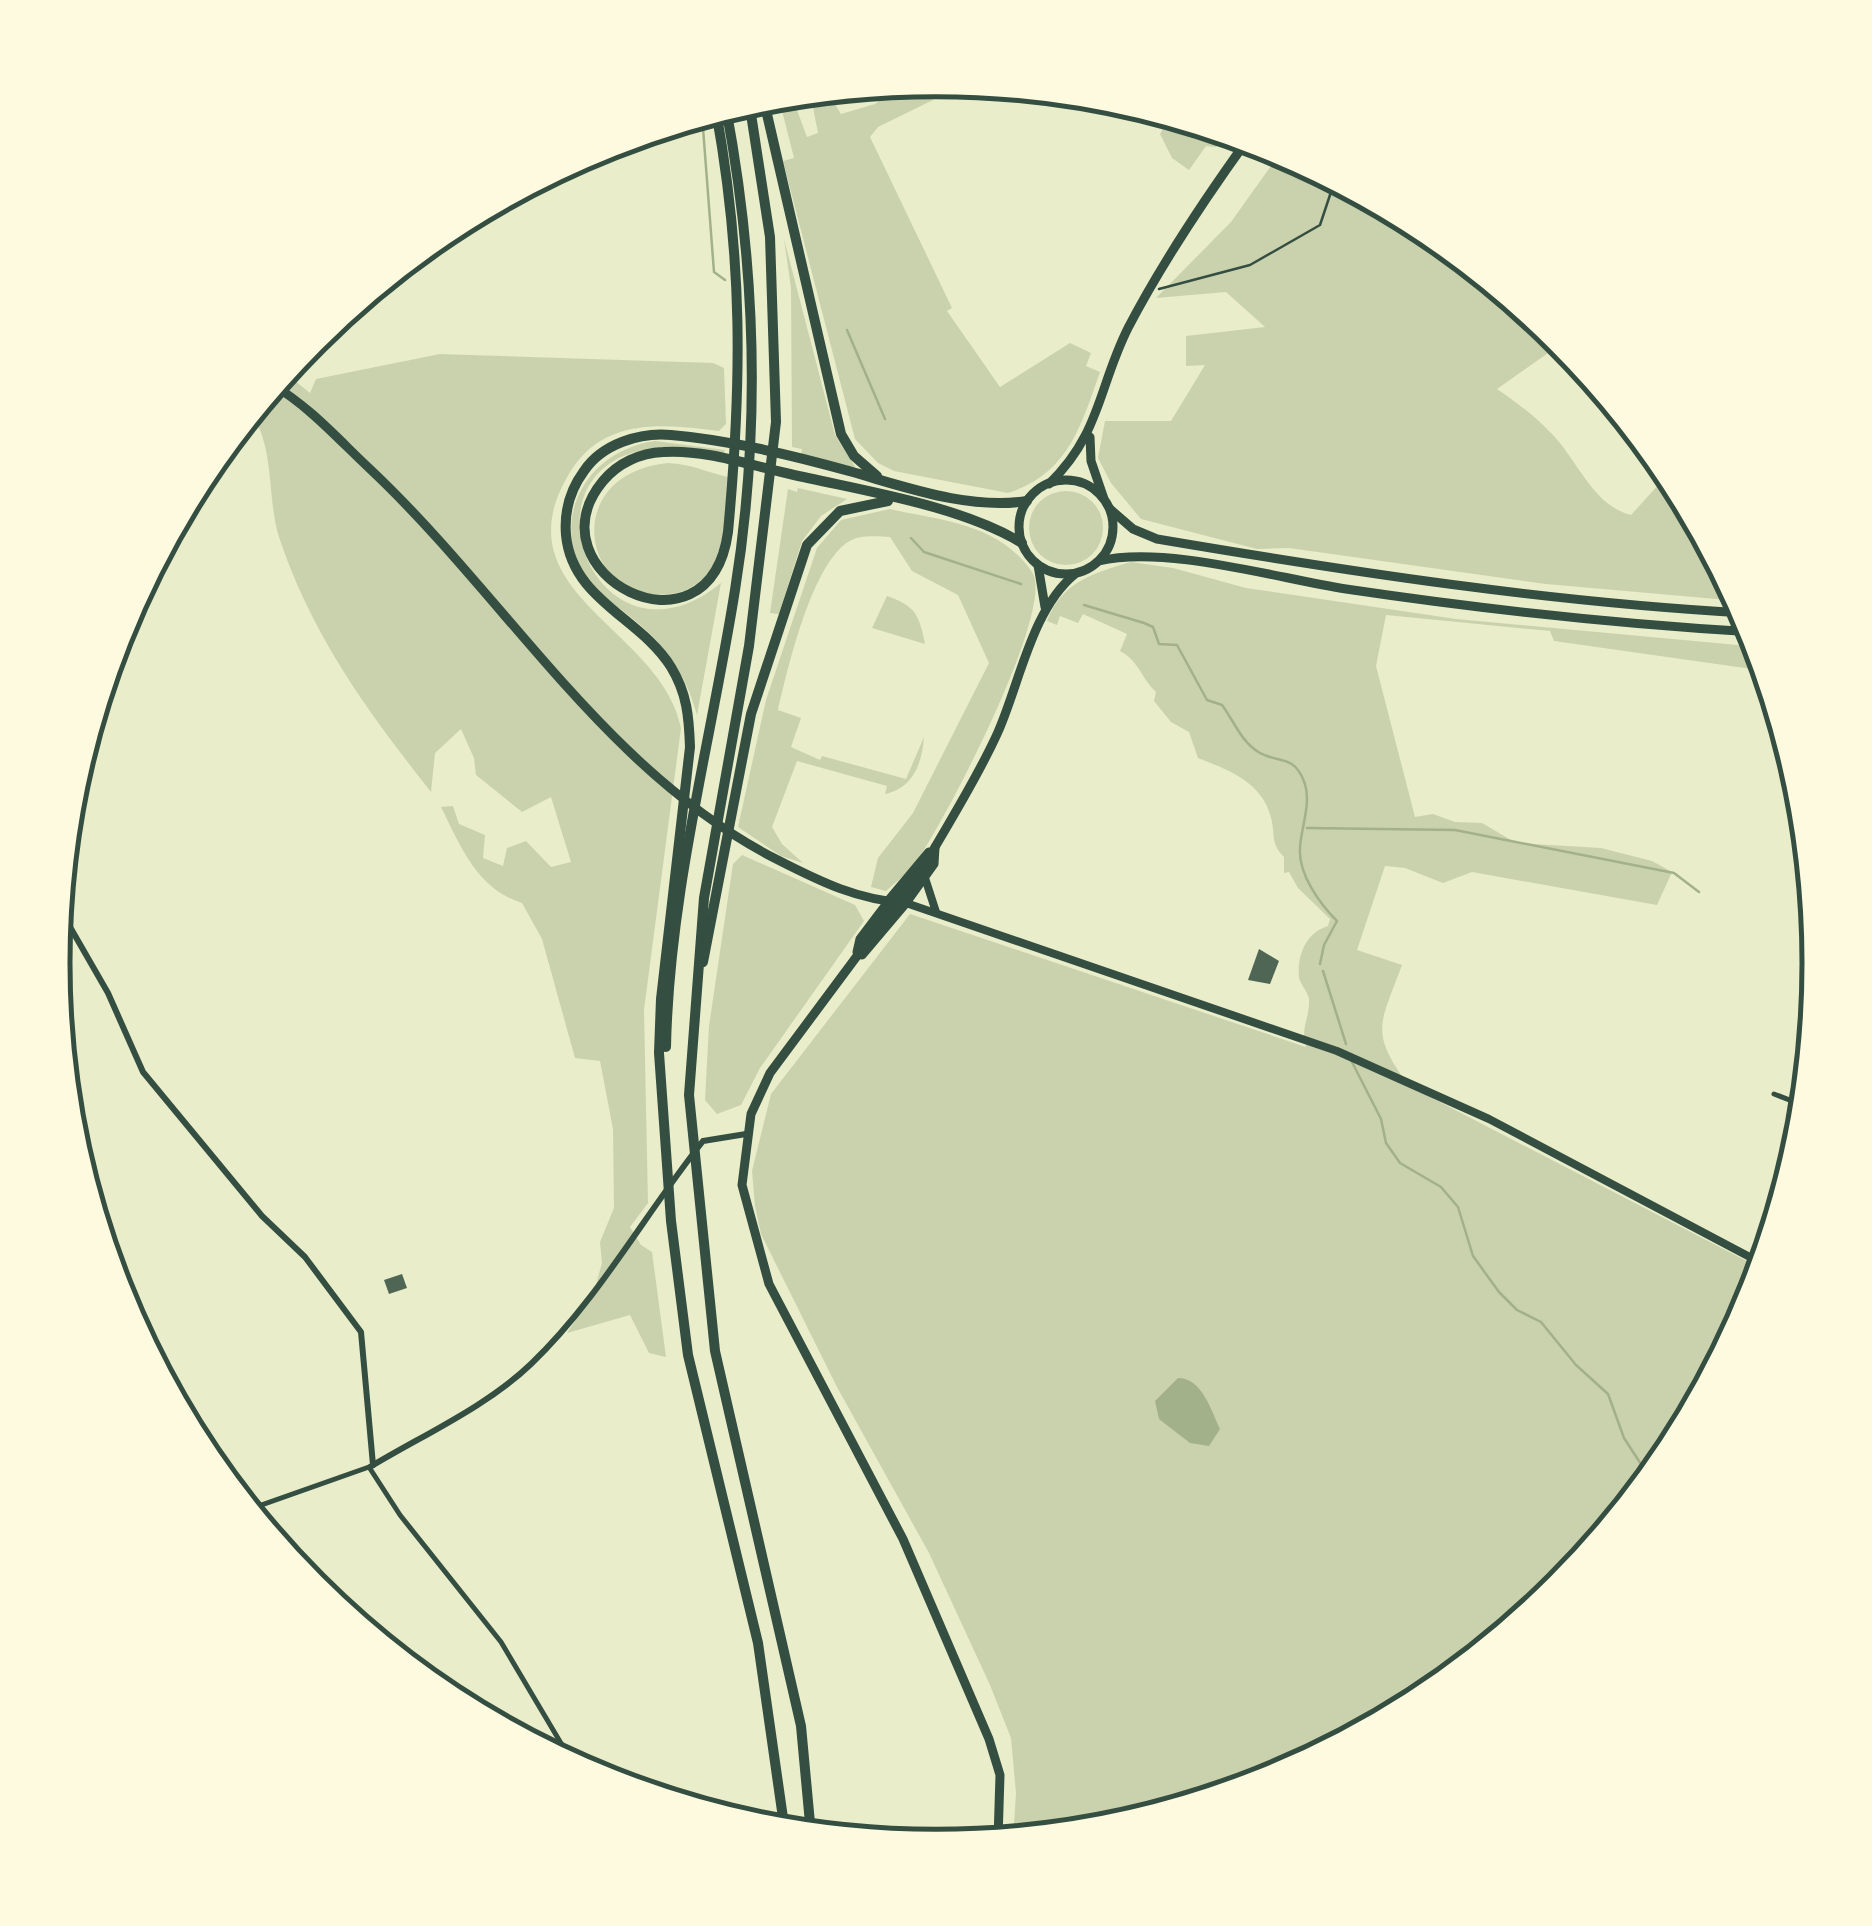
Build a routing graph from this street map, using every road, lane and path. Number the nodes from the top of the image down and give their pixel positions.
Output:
1 (767, 114) edge
2 (752, 118) edge
3 (728, 123) edge
4 (718, 125) edge
5 (1239, 152) edge
6 (1331, 193) edge
7 (1148, 292) junction
8 (284, 393) edge
9 (1090, 434) junction
10 (734, 461) edge
11 (734, 461) edge
12 (734, 461) edge
13 (734, 461) edge
14 (886, 482) junction
15 (1049, 484) junction
16 (1104, 499) junction
17 (894, 500) junction
18 (1027, 502) junction
19 (1110, 509) junction
20 (1022, 543) junction
21 (1099, 561) junction
22 (1037, 564) junction
23 (1074, 574) junction
24 (1045, 607) junction
25 (1727, 613) edge
26 (1736, 631) edge
27 (935, 847) junction
28 (925, 878) junction
29 (888, 902) junction
30 (906, 903) junction
31 (936, 912) junction
32 (71, 929) edge
33 (856, 960) junction
34 (691, 1026) junction
35 (1774, 1094) dead end
36 (1791, 1100) edge
37 (666, 1113) junction
38 (746, 1134) junction
39 (1750, 1257) edge
40 (371, 1466) junction
41 (261, 1505) edge
42 (560, 1743) edge
43 (783, 1815) edge
44 (810, 1820) edge
45 (998, 1827) edge

1 - 14 highway
2 - 34 highway
3 - 37 highway
4 - 10 highway
5 - 7 main road
6 - 7 path
7 - 9 main road
8 - 29 main road
9 - 15 main road
9 - 16 main road
11 - 12 highway
13 - 17 highway
14 - 18 highway
14 - 37 highway
15 - 16 main road
15 - 18 main road
16 - 19 main road
17 - 20 highway
17 - 34 highway
18 - 20 main road
19 - 21 main road
19 - 25 main road
20 - 22 main road
21 - 23 main road
21 - 26 main road
22 - 23 main road
22 - 24 main road
23 - 24 main road
24 - 27 main road
27 - 28 main road
27 - 29 main road
28 - 30 main road
28 - 31 main road
29 - 30 main road
29 - 33 main road
30 - 31 main road
30 - 33 main road
31 - 39 main road
32 - 40 street
33 - 38 main road
34 - 44 highway
35 - 36 street
37 - 43 highway
38 - 40 street
38 - 45 main road
40 - 41 street
40 - 42 street

